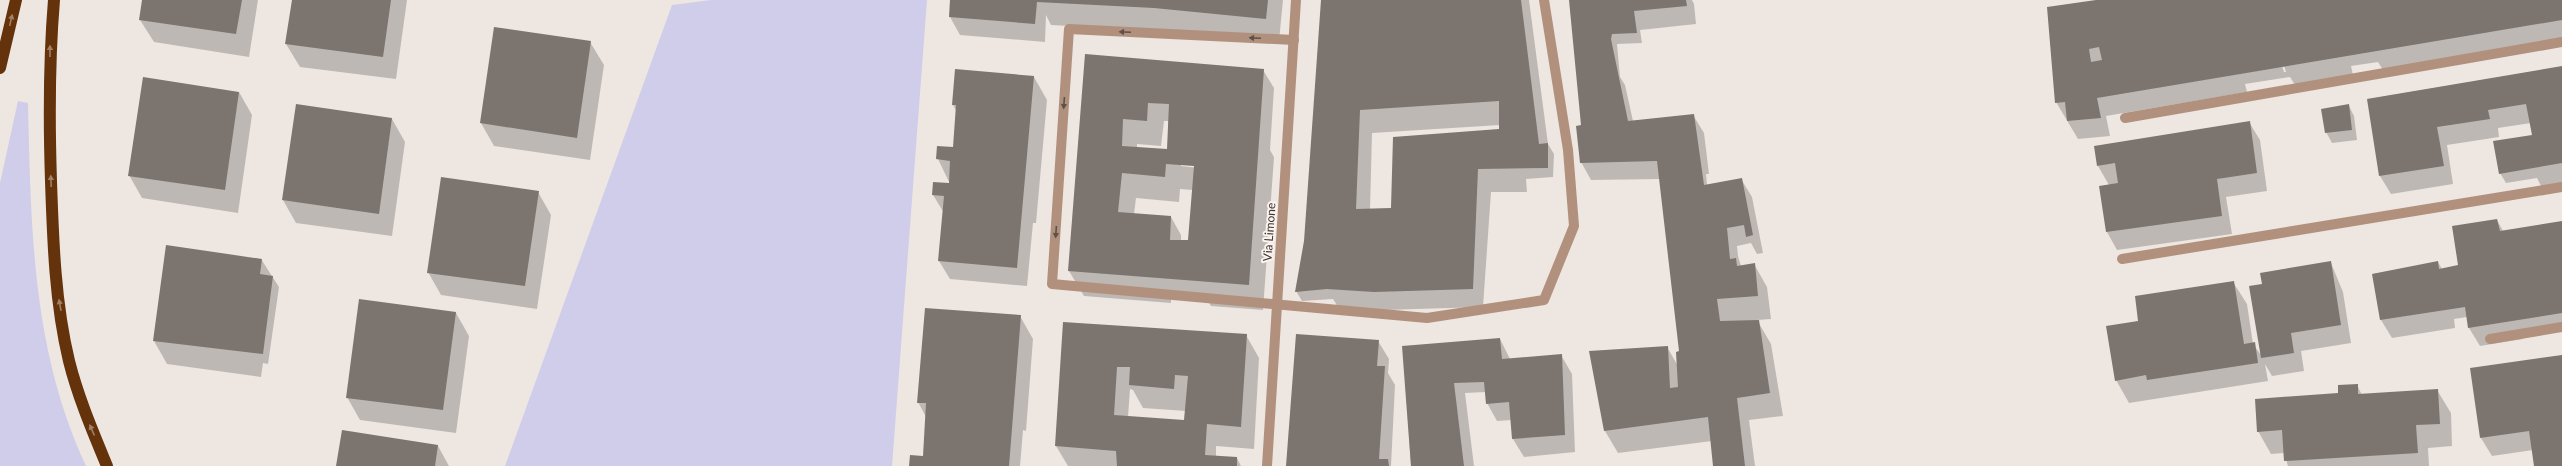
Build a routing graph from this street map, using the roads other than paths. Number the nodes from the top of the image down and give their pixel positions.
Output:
1 (16, 0) edge
2 (54, 0) edge
3 (1296, 0) edge
4 (1544, 0) edge
5 (1294, 40) junction
6 (2562, 42) edge
7 (0, 68) edge
8 (2125, 118) dead end
9 (2562, 188) edge
10 (2122, 258) dead end
11 (1277, 304) junction
12 (2562, 327) edge
13 (2490, 339) dead end
14 (107, 466) edge
15 (1267, 466) edge

7 -> 1 highway
14 -> 2 highway
3 - 5 street, Via Limone
4 - 11 street
5 - 11 street, Via Limone
5 -> 11 street
6 - 8 street
9 - 10 street
11 - 15 street, Via Limone
12 - 13 street

